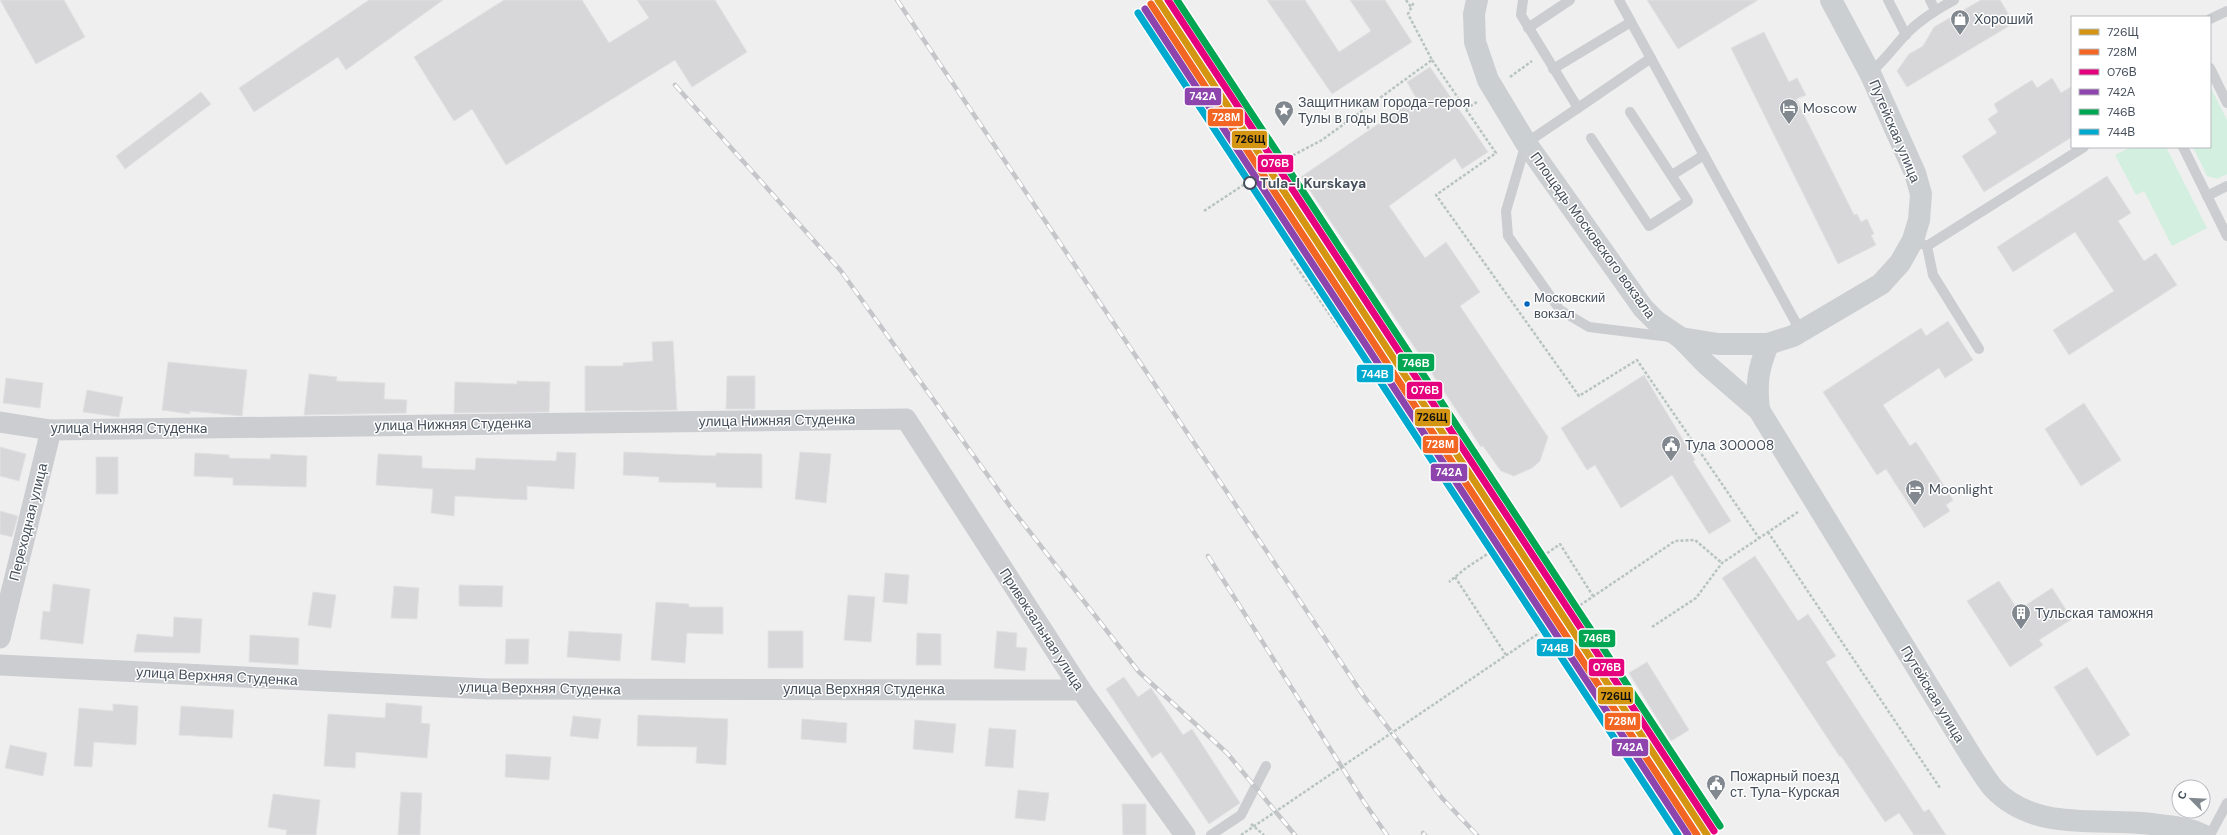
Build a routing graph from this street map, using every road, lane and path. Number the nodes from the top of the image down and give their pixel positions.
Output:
1 (1406, 0) edge
2 (1477, 0) edge
3 (1523, 0) edge
4 (1570, 0) edge
5 (1618, 0) edge
6 (1831, 0) edge
7 (1888, 0) edge
8 (1930, 0) edge
9 (1954, 0) edge
10 (1414, 2) dead end
11 (1411, 7) junction
12 (1935, 10) junction
13 (2227, 11) edge
14 (2211, 19) edge
15 (1631, 22) junction
16 (1528, 28) junction
17 (1906, 34) junction
18 (1651, 58) junction
19 (1553, 69) junction
20 (2211, 70) edge
21 (1870, 73) junction
22 (2227, 103) edge
23 (1578, 108) junction
24 (1630, 112) dead end
25 (1358, 114) junction
26 (1370, 130) dead end
27 (1591, 138) dead end
28 (1526, 143) junction
29 (2082, 148) edge
30 (2183, 148) edge
31 (1704, 155) junction
32 (1278, 163) junction
33 (1672, 175) junction
34 (2227, 186) edge
35 (2207, 196) junction
36 (1204, 211) dead end
37 (2227, 236) edge
38 (1920, 243) junction
39 (1291, 259) dead end
40 (1355, 266) dead end
41 (1362, 290) junction
42 (1339, 328) dead end
43 (1801, 332) junction
44 (1681, 338) junction
45 (1768, 344) junction
46 (1979, 349) dead end
47 (1759, 410) junction
48 (906, 419) joint
49 (0, 422) edge
50 (51, 430) junction
51 (1815, 500) junction
52 (1768, 532) junction
53 (1535, 562) dead end
54 (1722, 564) junction
55 (1455, 578) junction
56 (1449, 582) dead end
57 (1593, 596) junction
58 (1652, 627) dead end
59 (0, 638) edge
60 (1506, 655) junction
61 (0, 665) edge
62 (1081, 690) junction
63 (1266, 766) dead end
64 (1940, 788) dead end
65 (2227, 803) edge
66 (1185, 835) edge
67 (1211, 835) edge
68 (1241, 835) edge
69 (2203, 835) edge
70 (2210, 835) edge

1 - 11 path
2 - 28 street, Площадь Московского вокзала
3 - 16 lane
4 - 16 lane
5 - 15 lane
6 - 21 street, Путейская улица
7 - 17 lane
8 - 12 lane
9 - 12 lane
10 - 11 path
11 - 25 path
12 - 17 lane
13 - 14 lane
15 - 18 lane
15 - 19 lane
16 - 19 lane
17 - 21 lane
18 - 23 lane
18 - 31 lane
19 - 23 lane
20 - 22 lane
21 - 38 street, Путейская улица
23 - 28 lane
24 - 33 lane
25 - 26 path
25 - 32 path
27 - 33 lane
28 - 44 street, Площадь Московского вокзала
28 - 44 lane, Площадь Московского вокзала
29 - 38 lane
30 - 35 lane
31 - 33 lane
31 - 43 lane
32 - 36 path
32 - 41 path
34 - 35 lane
35 - 37 lane
38 - 43 street, Путейская улица
38 - 46 lane
39 - 42 path
40 - 41 path
41 - 55 path
43 - 45 street, Путейская улица
44 - 45 street, Путейская улица
44 - 47 street
45 - 47 street
47 - 51 street, Путейская улица
48 - 50 street, улица Нижняя Cтуденкa
48 - 62 street, Привокзальная улица
49 - 50 street, улица Нижняя Cтуденкa
50 - 59 street, Переходная улица
51 - 52 path
51 - 69 street, Путейская улица
52 - 54 path
52 - 64 path
53 - 57 path
54 - 57 path
54 - 58 path
55 - 56 path
55 - 60 path
57 - 60 path, bridge
60 - 68 path, bridge
61 - 62 street, улица Верхняя Cтуденка
62 - 66 street, Привокзальная улица
63 - 67 lane
65 - 70 lane

